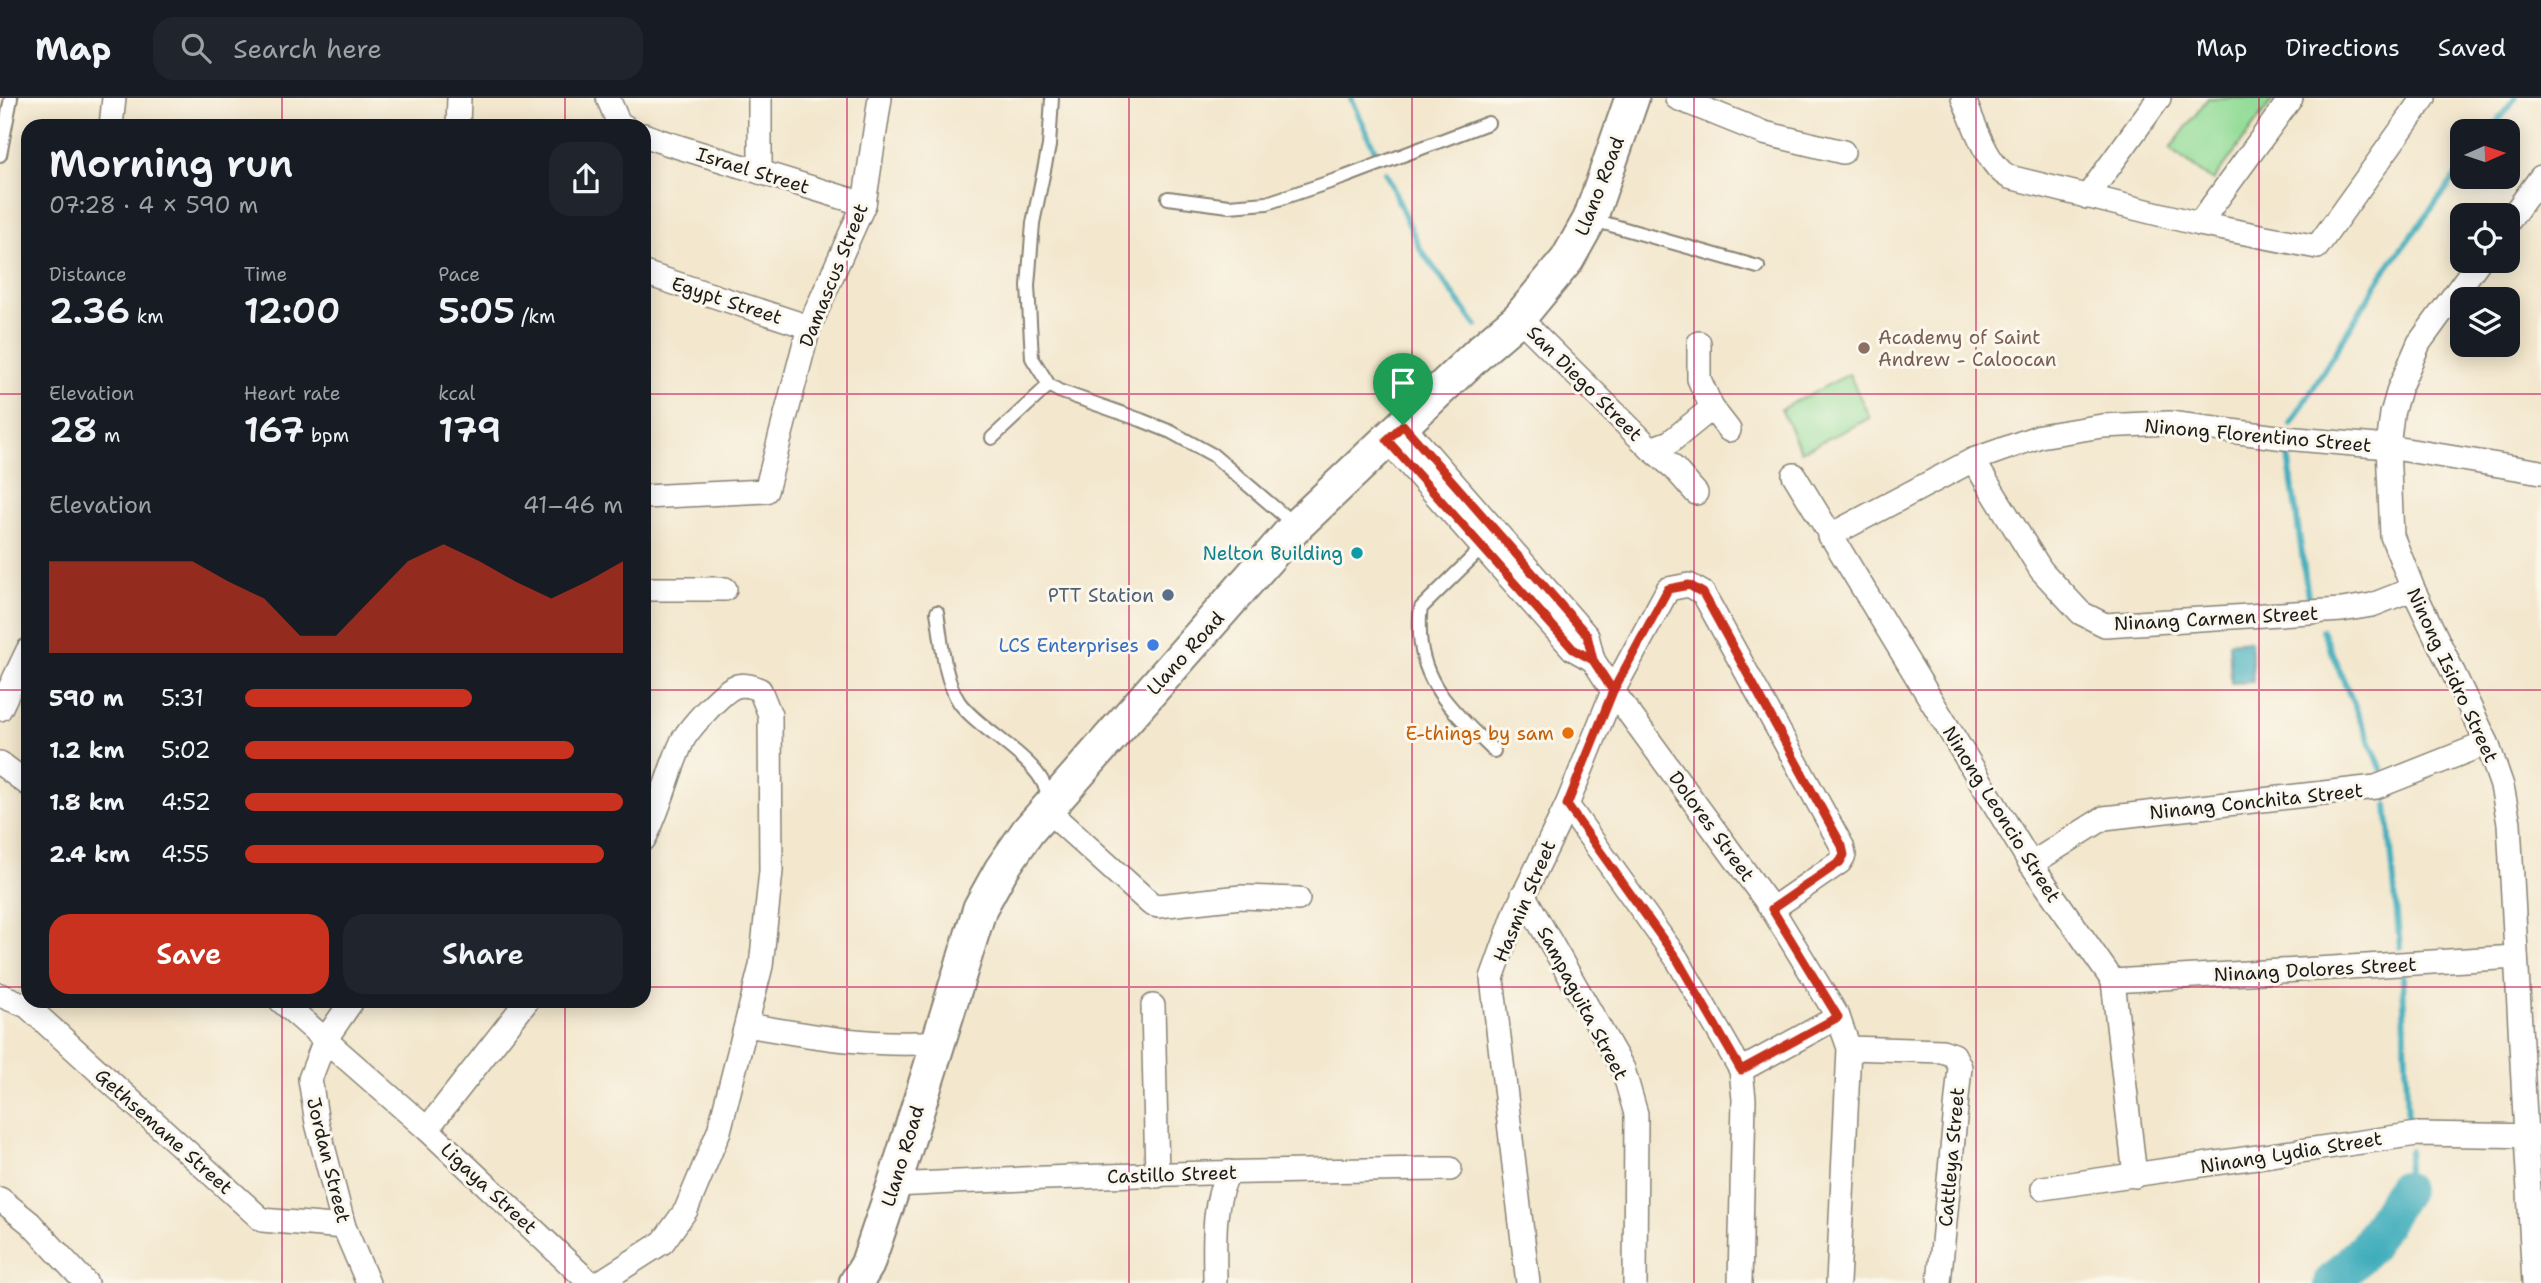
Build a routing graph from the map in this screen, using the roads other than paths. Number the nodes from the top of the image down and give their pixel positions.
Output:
1 (11, 98) edge
2 (114, 98) edge
3 (459, 98) edge
4 (608, 98) edge
5 (760, 98) edge
6 (880, 98) edge
7 (1052, 98) edge
8 (1632, 98) edge
9 (1677, 98) edge
10 (1963, 98) edge
11 (2159, 98) edge
12 (2291, 98) edge
13 (2424, 98) edge
14 (112, 119) edge
15 (458, 119) edge
16 (617, 119) edge
17 (1488, 123) dead end
18 (651, 137) edge
19 (1843, 152) dead end
20 (0, 155) edge
21 (760, 172) junction
22 (2541, 177) edge
23 (2087, 197) junction
24 (1168, 198) dead end
25 (863, 204) junction
26 (2520, 206) edge
27 (1590, 219) junction
28 (2199, 224) junction
29 (1758, 267) dead end
30 (2470, 273) edge
31 (651, 274) edge
32 (1519, 318) junction
33 (809, 327) junction
34 (1699, 343) dead end
35 (1049, 386) junction
36 (1712, 408) junction
37 (1729, 430) dead end
38 (1395, 432) junction
39 (992, 438) dead end
40 (2388, 447) junction
41 (1651, 449) junction
42 (1973, 460) junction
43 (2541, 471) edge
44 (1794, 475) dead end
45 (1696, 493) dead end
46 (651, 497) edge
47 (1296, 526) junction
48 (1829, 536) junction
49 (1483, 547) junction
50 (651, 589) edge
51 (725, 589) dead end
52 (2413, 589) junction
53 (937, 612) dead end
54 (1593, 660) junction
55 (21, 665) edge
56 (1613, 691) junction
57 (0, 709) edge
58 (2487, 743) junction
59 (1494, 751) dead end
60 (0, 763) edge
61 (21, 779) edge
62 (1567, 805) junction
63 (1048, 811) junction
64 (651, 826) edge
65 (2031, 864) junction
66 (1523, 894) junction
67 (1298, 899) dead end
68 (1772, 909) junction
69 (2516, 957) junction
70 (2113, 981) junction
71 (0, 995) edge
72 (21, 1004) edge
73 (1153, 1006) dead end
74 (29, 1008) edge
75 (289, 1008) edge
76 (347, 1008) edge
77 (522, 1008) edge
78 (1838, 1017) junction
79 (747, 1025) junction
80 (325, 1040) junction
81 (937, 1042) junction
82 (1849, 1048) junction
83 (1741, 1070) junction
84 (427, 1129) junction
85 (2534, 1136) edge
86 (1450, 1169) dead end
87 (1229, 1172) junction
88 (1157, 1176) junction
89 (2135, 1176) junction
90 (894, 1185) junction
91 (2043, 1188) dead end
92 (0, 1199) edge
93 (344, 1227) junction
94 (86, 1283) edge
95 (368, 1283) edge
96 (590, 1283) edge
97 (599, 1283) edge
98 (856, 1283) edge
99 (1215, 1283) edge
100 (1528, 1283) edge
101 (1635, 1283) edge
102 (1740, 1283) edge
103 (1838, 1283) edge
104 (1939, 1283) edge
105 (2534, 1283) edge

1 - 20 lane
2 - 14 street
3 - 15 street
4 - 16 street
5 - 21 street
6 - 25 street, Damascus Street
7 - 35 lane
8 - 27 main road, Llano Road
9 - 19 street
10 - 23 street
11 - 23 street
12 - 28 street
13 - 28 street
17 - 24 lane
18 - 21 street, Israel Street
21 - 25 street, Israel Street
22 - 26 street
23 - 28 street
25 - 33 street, Damascus Street
27 - 29 lane
27 - 32 main road, Llano Road
30 - 40 street, Ninong Isidro Street
31 - 33 street, Egypt Street
32 - 38 main road, Llano Road
32 - 41 street, San Diego Street
33 - 46 street, Damascus Street
34 - 36 street
35 - 39 lane
35 - 47 lane
36 - 37 street
36 - 41 street, San Diego Street
38 - 47 main road, Llano Road
38 - 49 street, Dolores Street
38 - 54 street, Dolores Street
40 - 42 street, Ninong Florentino Street
40 - 43 street, Ninong Florentino Street
40 - 52 street, Ninong Isidro Street
41 - 45 street, San Diego Street
42 - 48 street, Ninong Florentino Street
42 - 52 street, Ninang Carmen Street
44 - 48 street, Ninong Leoncio Street
47 - 63 main road, Llano Road
48 - 65 street, Ninong Leoncio Street
49 - 54 street, Dolores Street
49 - 59 lane
50 - 51 street
52 - 58 street, Ninong Isidro Street
53 - 63 lane
54 - 56 street, Dolores Street
55 - 57 street
56 - 62 street, Hasmin Street
56 - 68 street, Dolores Street
56 - 68 street, Hasmin Street
58 - 65 street, Ninang Conchita Street
58 - 69 street, Ninong Isidro Street
60 - 61 street
62 - 66 street, Hasmin Street
62 - 83 street
63 - 67 street
63 - 81 main road, Llano Road
64 - 79 street
65 - 70 street, Ninong Leoncio Street
66 - 100 street, Hasmin Street
66 - 101 street, Sampaguita Street
68 - 78 street, Dolores Street
69 - 70 street, Ninang Dolores Street
69 - 85 street, Ninong Isidro Street
70 - 89 street, Ninong Leoncio Street
71 - 72 street, Gethsemane Street
73 - 88 street
74 - 93 street, Gethsemane Street
75 - 80 street, Ligaya Street
76 - 80 street, Jordan Street
77 - 84 street
78 - 82 street, Dolores Street
78 - 83 street
79 - 81 street
79 - 97 street
80 - 84 street, Ligaya Street
80 - 93 street, Jordan Street
81 - 90 main road, Llano Road
82 - 103 street, Dolores Street
82 - 104 street, Cattleya Street
83 - 102 street
84 - 96 street, Ligaya Street
85 - 89 street, Ninang Lydia Street
85 - 105 street, Ninong Isidro Street
86 - 87 street, Castillo Street
87 - 88 street, Castillo Street
87 - 99 street
88 - 90 street, Castillo Street
89 - 91 street, Ninang Lydia Street
90 - 98 main road, Llano Road
92 - 94 street
93 - 95 street, Jordan Street

